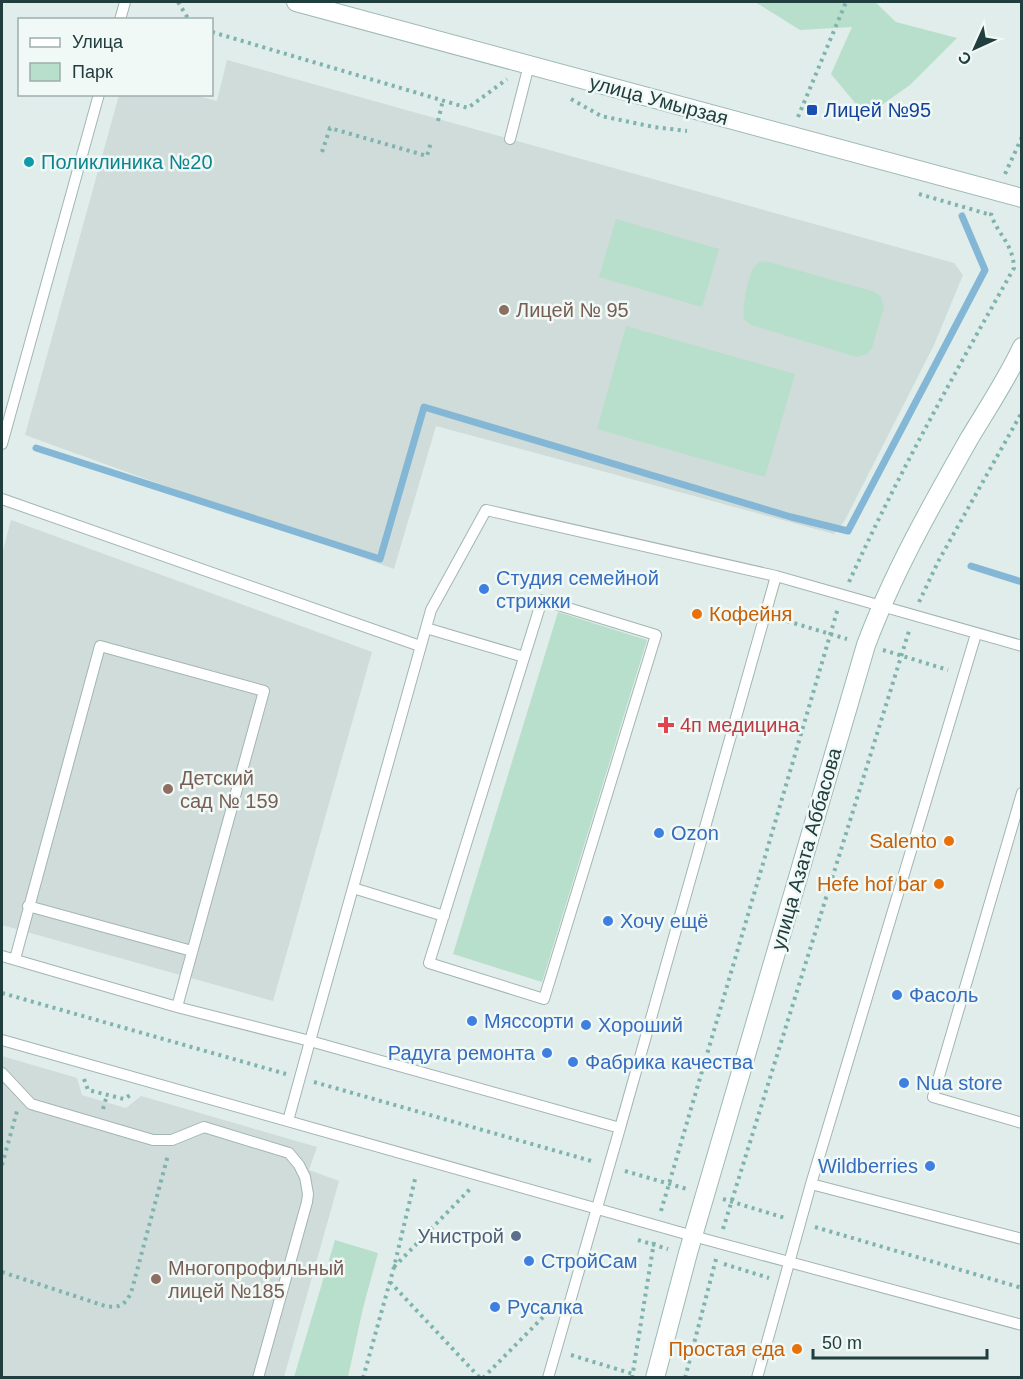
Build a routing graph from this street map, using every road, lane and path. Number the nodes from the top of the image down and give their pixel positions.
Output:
1 (125, 2) edge
2 (178, 2) edge
3 (296, 2) edge
4 (846, 2) edge
5 (121, 18) edge
6 (188, 18) edge
7 (213, 32) edge
8 (529, 65) junction
9 (525, 83) junction
10 (98, 96) edge
11 (565, 96) dead end
12 (442, 100) junction
13 (798, 117) dead end
14 (438, 121) dead end
15 (688, 131) dead end
16 (1022, 137) edge
17 (510, 139) dead end
18 (431, 142) dead end
19 (322, 152) dead end
20 (1003, 181) dead end
21 (912, 192) dead end
22 (1022, 198) edge
23 (995, 203) dead end
24 (991, 215) junction
25 (1014, 268) junction
26 (1022, 270) edge
27 (1022, 347) edge
28 (1022, 412) edge
29 (2, 444) edge
30 (2, 499) edge
31 (776, 576) junction
32 (842, 596) junction
33 (880, 607) junction
34 (913, 616) junction
35 (426, 628) junction
36 (976, 633) junction
37 (420, 646) junction
38 (1022, 646) edge
39 (524, 657) junction
40 (1022, 793) edge
41 (353, 888) junction
42 (28, 906) junction
43 (444, 916) junction
44 (192, 951) junction
45 (2, 956) edge
46 (15, 959) junction
47 (2, 993) edge
48 (177, 1007) junction
49 (2, 1040) edge
50 (310, 1041) junction
51 (2, 1073) edge
52 (301, 1078) junction
53 (107, 1095) dead end
54 (21, 1096) junction
55 (105, 1102) dead end
56 (288, 1121) junction
57 (1022, 1123) edge
58 (620, 1128) junction
59 (172, 1140) junction
60 (2, 1165) edge
61 (609, 1166) junction
62 (417, 1171) dead end
63 (669, 1184) junction
64 (811, 1184) junction
65 (472, 1187) dead end
66 (705, 1194) junction
67 (731, 1202) junction
68 (597, 1209) junction
69 (800, 1222) junction
70 (656, 1226) junction
71 (693, 1236) junction
72 (1022, 1239) edge
73 (719, 1242) junction
74 (790, 1262) junction
75 (394, 1267) junction
76 (2, 1272) edge
77 (390, 1281) junction
78 (575, 1285) junction
79 (1022, 1288) edge
80 (1022, 1325) edge
81 (556, 1350) junction
82 (633, 1376) edge
83 (258, 1377) edge
84 (363, 1377) edge
85 (481, 1377) edge
86 (548, 1377) edge
87 (655, 1377) edge
88 (685, 1377) edge
89 (757, 1377) edge

1 - 5 lane
2 - 6 path
3 - 8 street, улица Умырзая
4 - 13 path
7 - 12 path
8 - 9 lane
8 - 22 street, улица Умырзая
9 - 12 path
9 - 17 lane
10 - 29 lane
11 - 15 path
12 - 14 path
16 - 20 path
18 - 19 path
21 - 24 path
23 - 24 path
24 - 25 path
25 - 26 path
25 - 32 path
27 - 33 street, улица Азата Аббасова
28 - 34 path
30 - 37 lane
31 - 32 lane
31 - 35 lane
31 - 58 lane
32 - 33 lane
32 - 63 path
33 - 34 lane
33 - 66 street, улица Азата Аббасова
34 - 36 lane
34 - 67 path
35 - 37 lane
35 - 39 lane
36 - 38 lane
36 - 64 lane
37 - 41 lane
39 - 43 lane
39 - 43 lane
40 - 57 lane
41 - 43 lane
41 - 50 lane
42 - 44 lane
42 - 44 lane
42 - 46 lane
44 - 48 lane
45 - 46 lane
46 - 48 lane
47 - 52 path
48 - 50 lane
49 - 56 lane
50 - 52 lane
50 - 58 lane
51 - 54 lane
52 - 56 lane
52 - 61 path
53 - 55 path
54 - 59 lane
54 - 60 path
56 - 68 lane
58 - 61 lane
59 - 76 path
59 - 83 lane
61 - 63 path
61 - 68 lane
62 - 75 path
63 - 66 path
63 - 70 path
64 - 69 lane
64 - 72 lane
65 - 75 path
66 - 67 path
66 - 71 street, улица Азата Аббасова
67 - 69 path
67 - 73 path
68 - 70 lane
68 - 78 lane
69 - 74 lane
69 - 79 path
70 - 71 lane
70 - 82 path
71 - 73 lane
71 - 87 street, улица Азата Аббасова
73 - 74 lane
73 - 88 path
74 - 80 lane
74 - 89 lane
75 - 77 path
77 - 84 path
77 - 85 path
78 - 81 lane
78 - 85 path
81 - 82 path
81 - 86 lane

